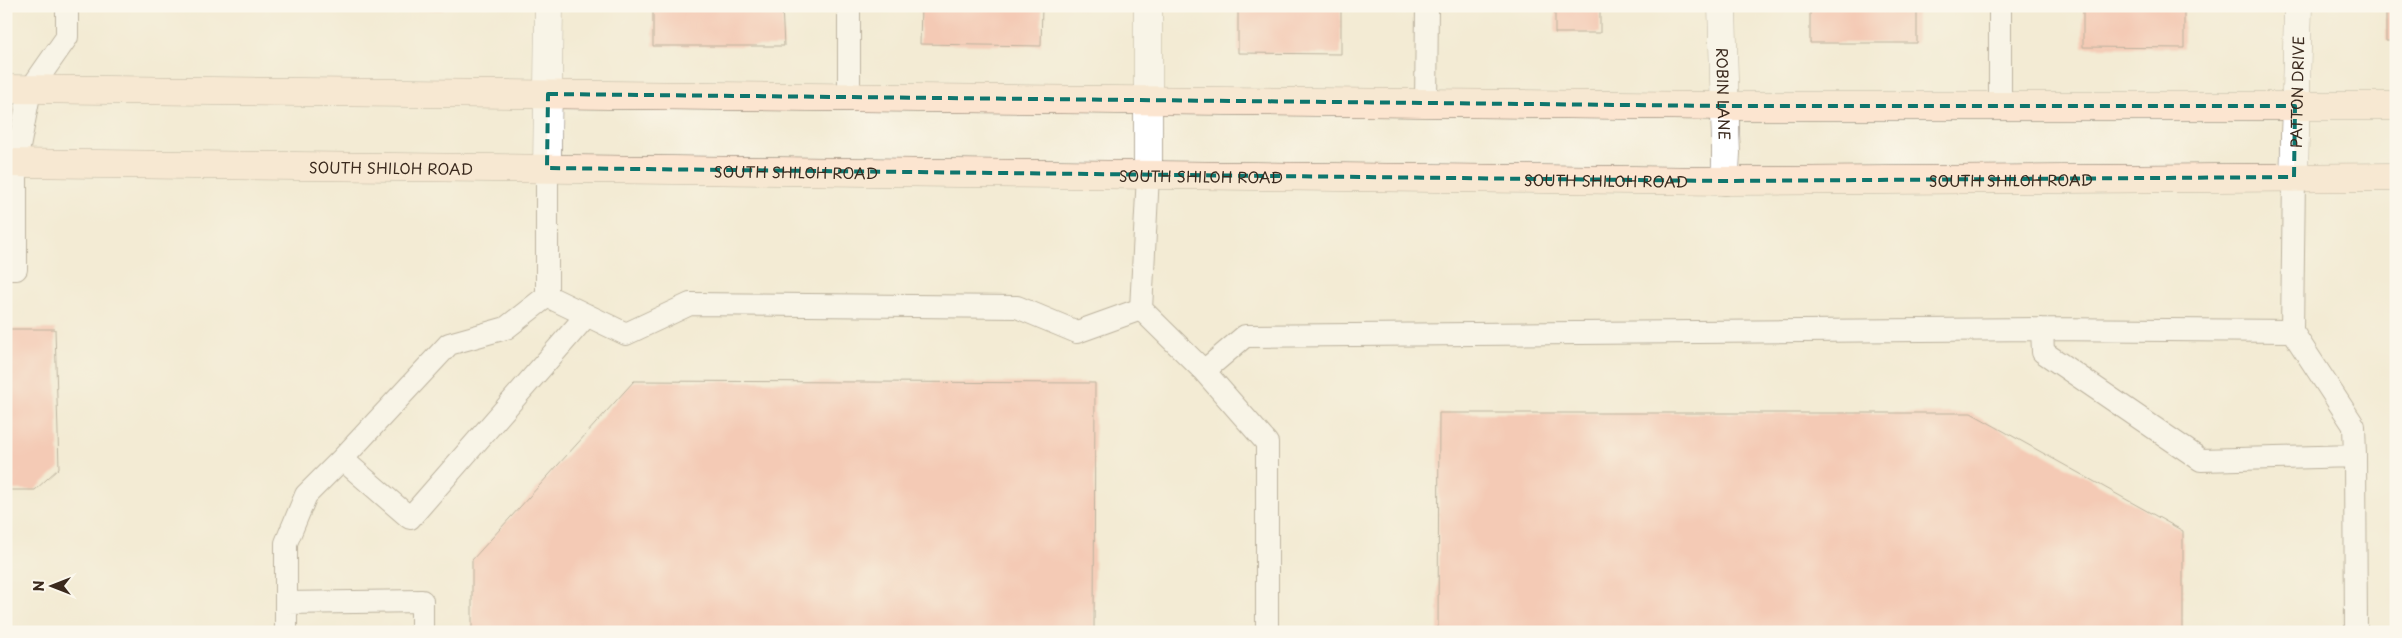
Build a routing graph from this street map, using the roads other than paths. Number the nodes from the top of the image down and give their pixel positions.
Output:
1 (67, 6) edge
2 (549, 6) edge
3 (849, 6) edge
4 (1148, 6) edge
5 (1427, 6) edge
6 (1722, 6) edge
7 (2000, 6) edge
8 (2298, 6) edge
9 (18, 90) edge
10 (548, 94) junction
11 (849, 98) junction
12 (1147, 101) junction
13 (1426, 104) junction
14 (1724, 106) junction
15 (2000, 106) junction
16 (2295, 106) junction
17 (2396, 106) edge
18 (11, 163) edge
19 (547, 168) junction
20 (1148, 175) junction
21 (2396, 176) edge
22 (2294, 177) junction
23 (1724, 181) junction
24 (6, 269) edge
25 (547, 296) junction
26 (1141, 309) junction
27 (587, 315) junction
28 (2042, 329) junction
29 (2292, 331) junction
30 (1204, 370) junction
31 (2355, 456) junction
32 (342, 458) junction
33 (286, 603) junction
34 (286, 632) edge
35 (422, 632) edge
36 (1268, 632) edge
37 (2356, 632) edge

1 - 9 lane
2 - 10 street
3 - 11 lane
4 - 12 street
5 - 13 lane
6 - 14 street, ROBIN LANE
7 - 15 lane
8 - 16 street, PATTON DRIVE
9 - 10 main road
9 - 18 lane
10 - 11 main road
10 - 19 street
11 - 12 main road
12 - 13 main road
12 - 20 street
13 - 14 main road
14 - 15 main road
14 - 23 street, ROBIN LANE
15 - 16 main road
16 - 17 main road
16 - 22 street, PATTON DRIVE
18 - 19 main road, SOUTH SHILOH ROAD
18 - 24 lane
19 - 20 main road, SOUTH SHILOH ROAD
19 - 25 lane
20 - 23 main road, SOUTH SHILOH ROAD
20 - 26 lane
21 - 22 main road, SOUTH SHILOH ROAD
22 - 23 main road, SOUTH SHILOH ROAD
22 - 29 lane
25 - 27 lane
25 - 32 lane
26 - 27 lane
26 - 30 lane
27 - 32 lane
28 - 29 lane
28 - 30 lane
28 - 31 lane
29 - 31 lane
30 - 36 lane
31 - 37 lane
32 - 33 lane
33 - 34 lane
33 - 35 lane

